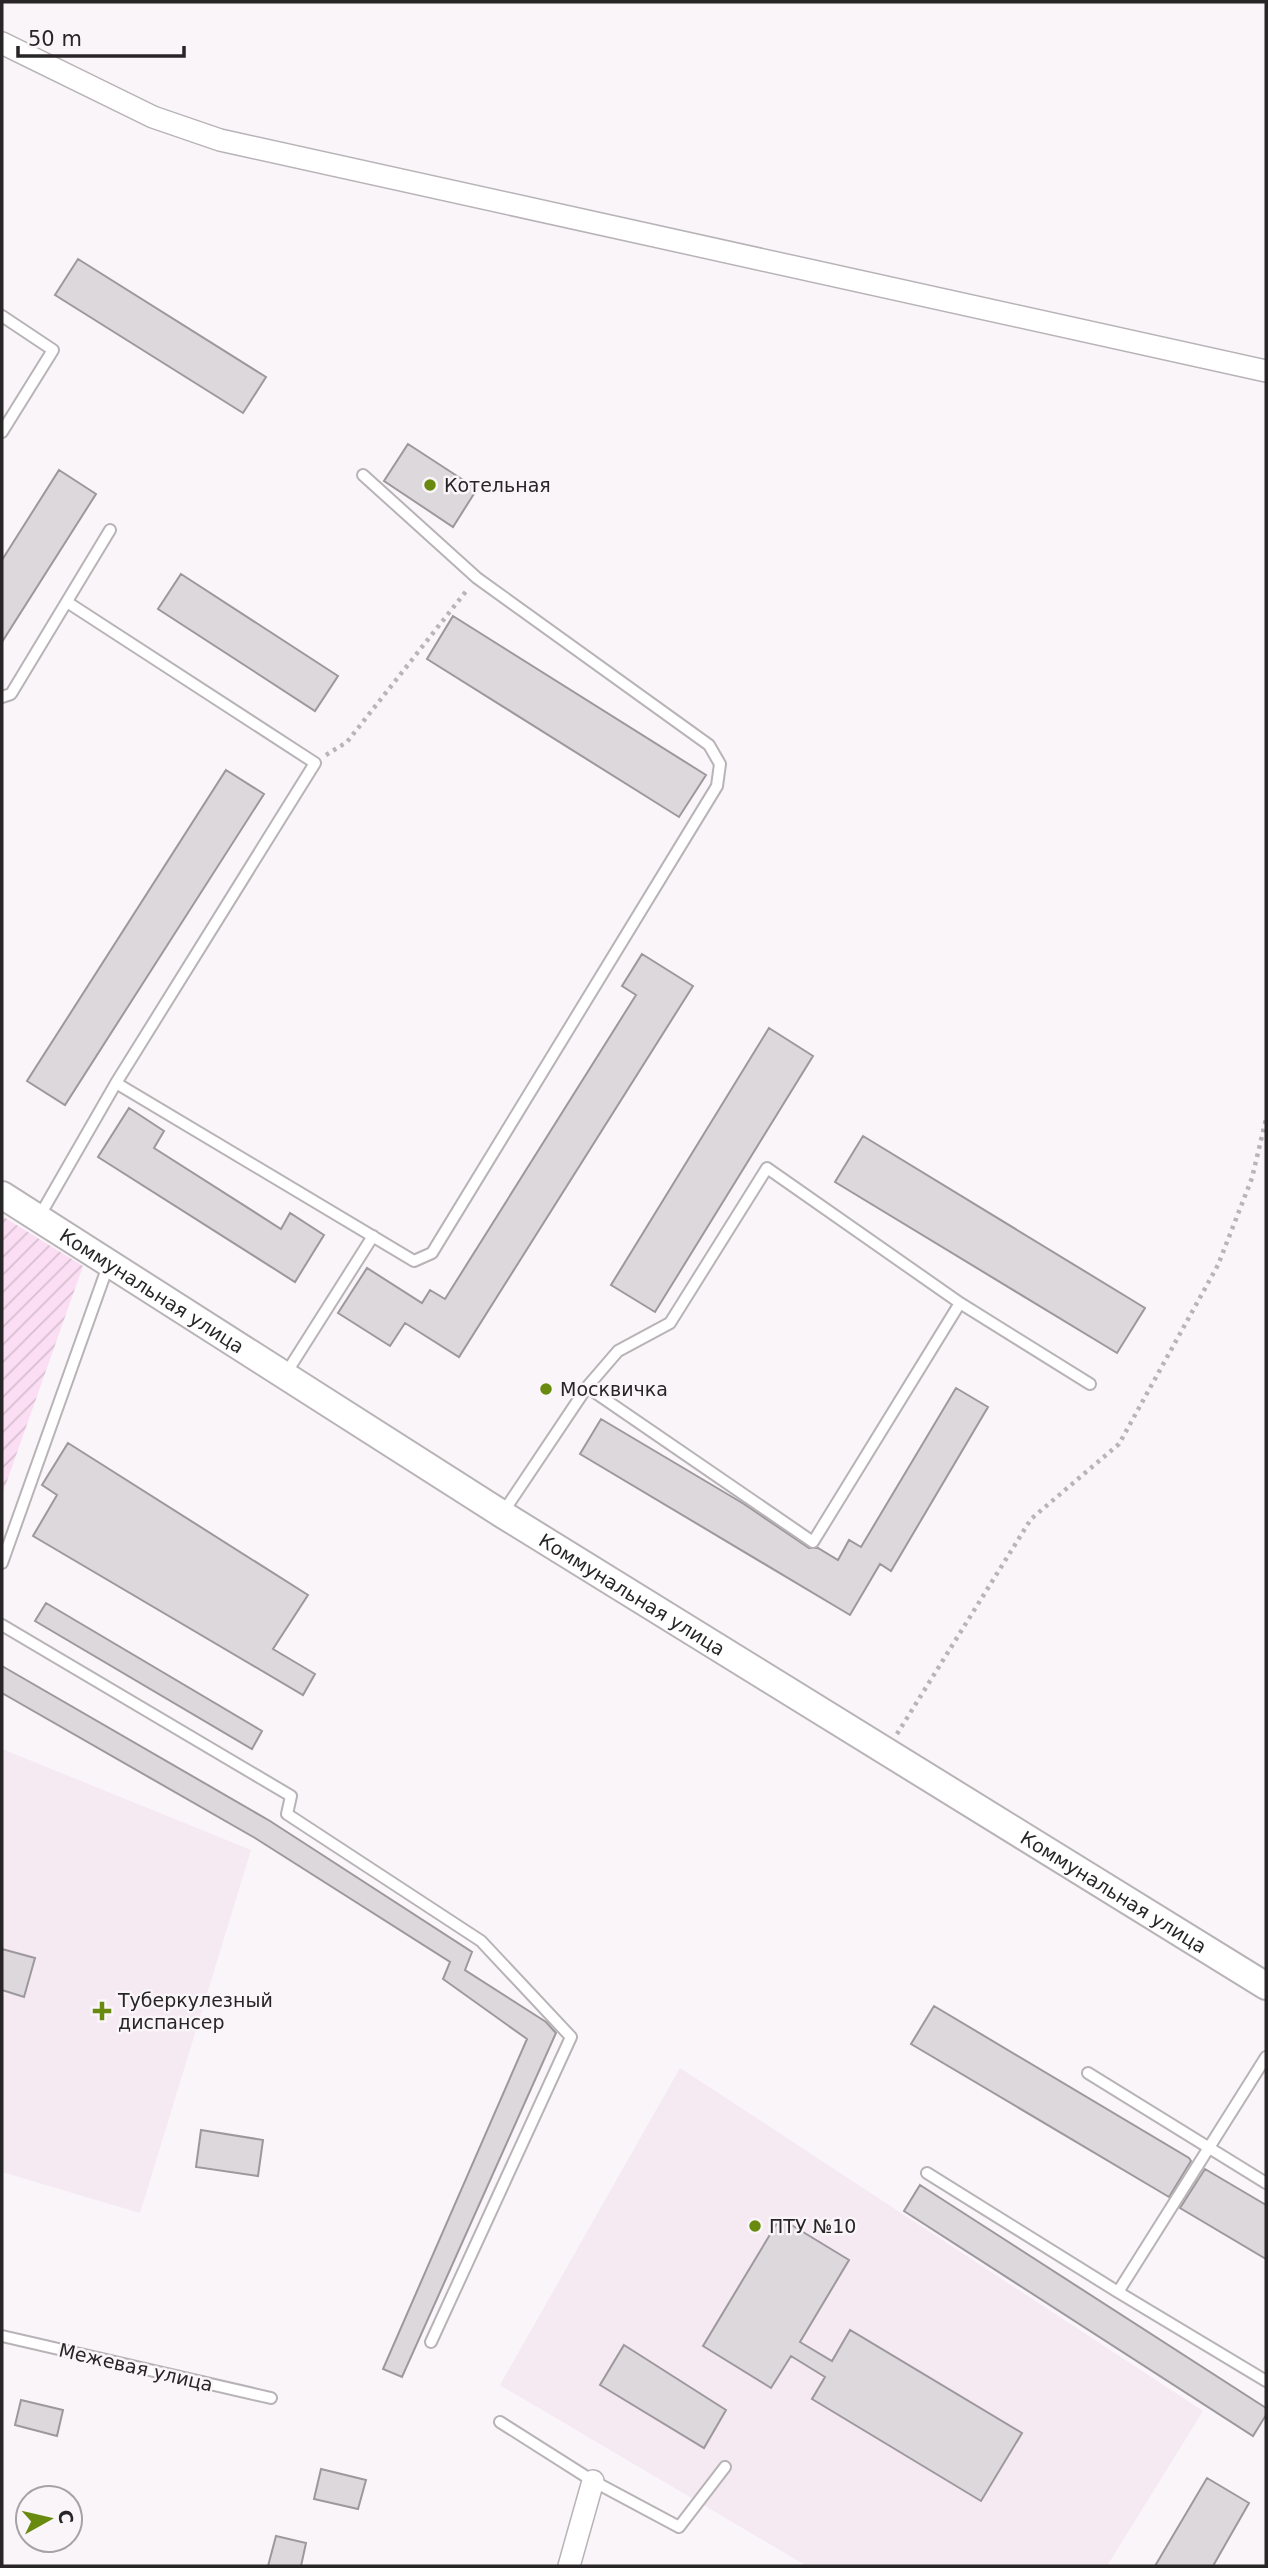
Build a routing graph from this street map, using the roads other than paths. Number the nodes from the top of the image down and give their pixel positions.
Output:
1 (2, 43) edge
2 (2, 316) edge
3 (1266, 371) edge
4 (2, 432) edge
5 (363, 475) dead end
6 (110, 530) dead end
7 (67, 602) junction
8 (2, 698) edge
9 (116, 1083) junction
10 (2, 1195) edge
11 (38, 1217) junction
12 (373, 1236) junction
13 (109, 1262) junction
14 (960, 1303) junction
15 (285, 1374) junction
16 (1090, 1384) dead end
17 (587, 1387) junction
18 (502, 1514) junction
19 (2, 1563) edge
20 (2, 1625) edge
21 (1266, 1986) edge
22 (1266, 2057) edge
23 (1088, 2073) dead end
24 (1209, 2148) junction
25 (927, 2173) dead end
26 (1266, 2183) edge
27 (1118, 2292) junction
28 (2, 2336) edge
29 (431, 2342) dead end
30 (1266, 2381) edge
31 (271, 2398) dead end
32 (500, 2422) dead end
33 (725, 2467) dead end
34 (593, 2481) junction
35 (569, 2566) edge

1 - 3 street
2 - 4 lane
5 - 12 lane
6 - 7 lane
7 - 8 lane
7 - 9 lane
9 - 11 lane
9 - 12 lane
10 - 11 street, Коммунальная улица
11 - 13 street, Коммунальная улица
12 - 15 lane
13 - 15 street, Коммунальная улица
13 - 19 lane
14 - 16 lane
14 - 17 lane
14 - 17 lane
15 - 18 street, Коммунальная улица
17 - 18 lane
18 - 21 street, Коммунальная улица
20 - 29 lane
22 - 24 lane
23 - 24 lane
24 - 26 lane
24 - 27 lane
25 - 27 lane
27 - 30 lane
28 - 31 lane, Межевая улица
32 - 34 lane
33 - 34 lane
34 - 35 street

